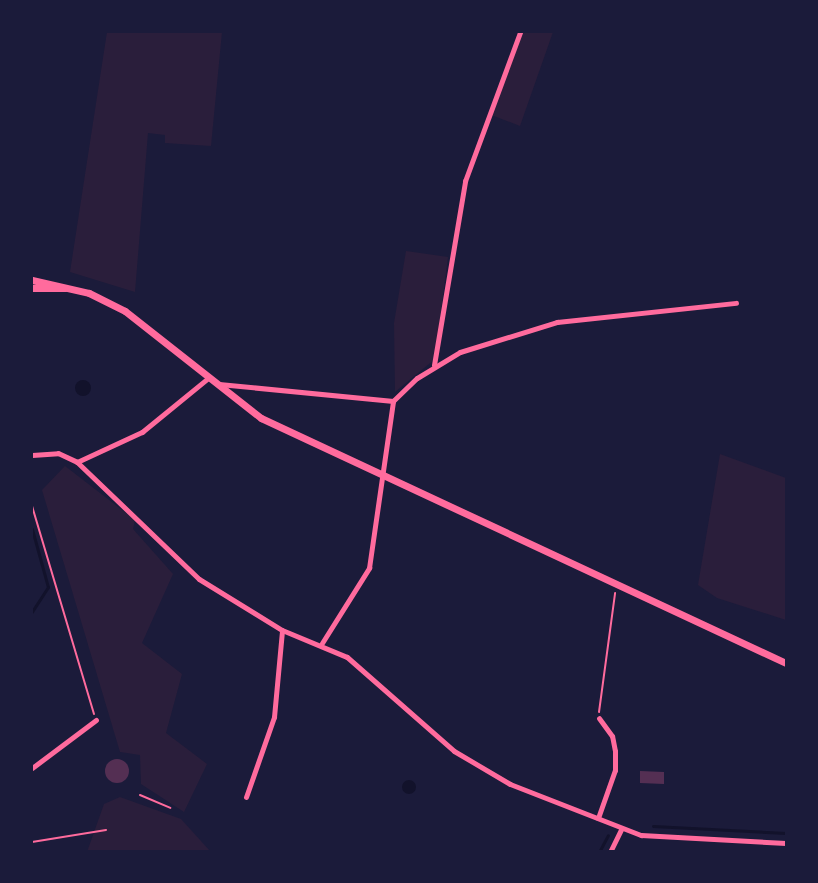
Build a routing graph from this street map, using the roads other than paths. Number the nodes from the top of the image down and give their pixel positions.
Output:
1 (520, 32) edge
2 (32, 280) edge
3 (32, 288) edge
4 (73, 288) junction
5 (736, 303) dead end
6 (434, 365) junction
7 (211, 381) junction
8 (393, 401) junction
9 (32, 455) edge
10 (77, 462) junction
11 (385, 476) junction
12 (282, 630) junction
13 (322, 644) junction
14 (786, 663) edge
15 (598, 718) road end
16 (96, 720) road end
17 (32, 768) edge
18 (246, 797) dead end
19 (598, 818) junction
20 (621, 829) junction
21 (786, 843) edge
22 (610, 852) edge

1 - 6 street
2 - 4 main road
3 - 4 main road
4 - 7 main road
5 - 6 street
6 - 8 street
7 - 8 street
7 - 10 street
7 - 11 main road
8 - 11 street
9 - 10 street
10 - 12 street
11 - 13 street
11 - 14 main road
12 - 13 street
12 - 18 street
13 - 19 street
15 - 19 street
16 - 17 street
19 - 20 street
20 - 21 street
20 - 22 street

